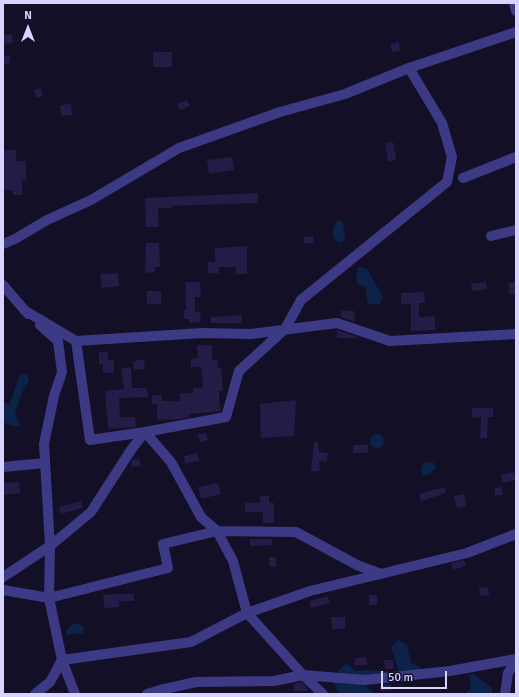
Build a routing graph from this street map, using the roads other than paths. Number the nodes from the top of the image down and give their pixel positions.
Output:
1 (514, 3) edge
2 (516, 11) edge
3 (516, 32) edge
4 (409, 68) junction
5 (516, 157) edge
6 (463, 178) dead end
7 (516, 230) edge
8 (491, 236) dead end
9 (3, 244) edge
10 (3, 285) edge
11 (24, 310) junction
12 (285, 329) junction
13 (516, 334) edge
14 (76, 341) junction
15 (145, 432) junction
16 (45, 463) junction
17 (3, 467) edge
18 (217, 531) junction
19 (516, 534) edge
20 (50, 546) junction
21 (381, 574) junction
22 (3, 577) edge
23 (3, 590) edge
24 (49, 598) junction
25 (247, 613) junction
26 (62, 660) junction
27 (516, 660) edge
28 (303, 675) junction
29 (163, 692) edge
30 (35, 694) edge
31 (75, 694) edge
32 (146, 694) edge
33 (323, 694) edge
34 (505, 694) edge

1 - 2 street
3 - 4 street
4 - 9 street
4 - 12 street
5 - 6 street
7 - 8 street
10 - 11 street
11 - 14 street
11 - 16 street
12 - 13 street
12 - 14 street
12 - 15 street
14 - 15 street
15 - 18 street
15 - 20 street
16 - 17 street
16 - 20 street
18 - 21 street
18 - 24 street
18 - 25 street
19 - 21 street
20 - 22 street
20 - 24 street
21 - 25 street
23 - 24 street
24 - 26 street
25 - 26 street
25 - 28 street
26 - 30 street
26 - 31 street
27 - 28 street
27 - 34 street
28 - 29 street
28 - 33 street
29 - 32 street

